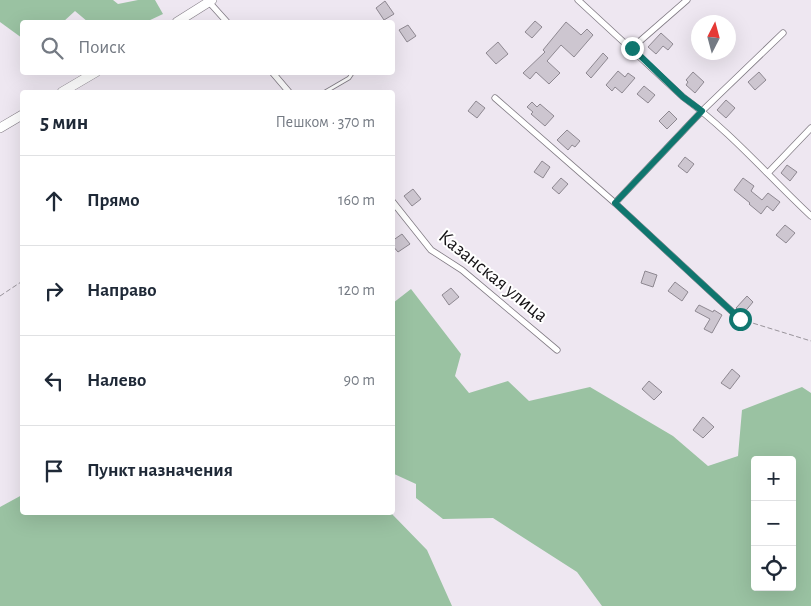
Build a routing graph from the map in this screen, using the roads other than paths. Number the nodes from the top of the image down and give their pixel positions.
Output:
1 (578, 0) edge
2 (687, 0) edge
3 (211, 1) edge
4 (180, 20) edge
5 (225, 20) edge
6 (782, 33) dead end
7 (632, 48) junction
8 (91, 75) edge
9 (275, 75) edge
10 (351, 75) edge
11 (65, 90) edge
12 (287, 90) edge
13 (328, 90) edge
14 (494, 98) dead end
15 (702, 111) junction
16 (20, 116) edge
17 (0, 128) edge
18 (811, 128) edge
19 (768, 172) junction
20 (615, 203) junction
21 (395, 205) edge
22 (811, 216) edge
23 (740, 319) road end
24 (557, 350) dead end

1 - 7 street
2 - 7 street
3 - 4 street
3 - 5 street
6 - 15 street
7 - 15 street
8 - 11 street
9 - 12 street
10 - 13 lane
14 - 20 street
15 - 19 street
15 - 20 street
16 - 17 street
18 - 19 street
19 - 22 street
20 - 23 street
21 - 24 street, Казанская улица

